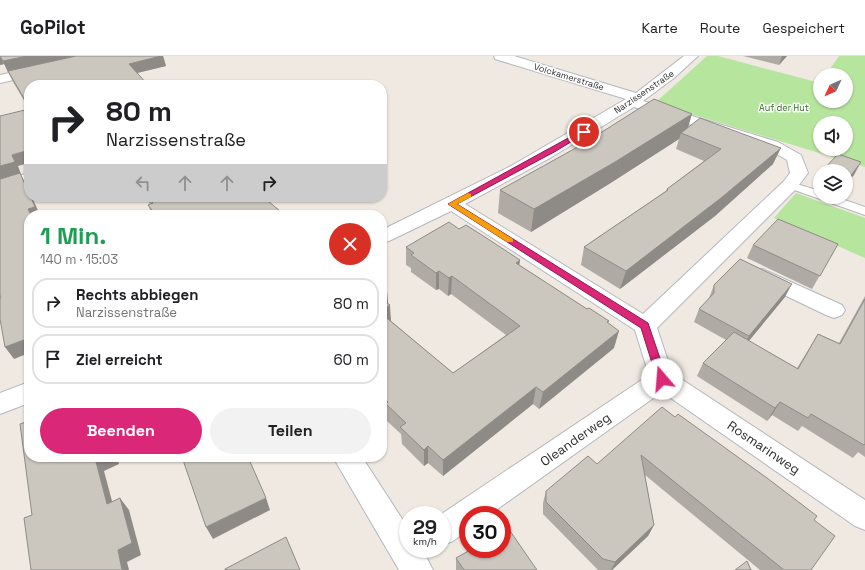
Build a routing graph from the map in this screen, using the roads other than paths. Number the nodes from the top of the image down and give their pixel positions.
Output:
1 (500, 56) edge
2 (692, 56) edge
3 (55, 66) edge
4 (0, 79) edge
5 (635, 100) junction
6 (24, 179) edge
7 (790, 185) junction
8 (0, 186) edge
9 (813, 193) edge
10 (452, 204) junction
11 (844, 204) edge
12 (865, 211) edge
13 (387, 235) edge
14 (733, 262) junction
15 (834, 310) dead end
16 (645, 326) junction
17 (662, 379) junction
18 (24, 394) edge
19 (0, 404) edge
20 (350, 462) edge
21 (865, 516) edge
22 (451, 525) edge
23 (399, 535) edge

1 - 5 street, Volckamerstraße
2 - 5 street, Narzissenstraße
3 - 4 street
5 - 7 street
5 - 10 street, Narzissenstraße
6 - 8 street
7 - 9 lane
7 - 14 street
10 - 13 street, Narzissenstraße
10 - 16 street
11 - 12 lane
14 - 15 street
14 - 16 street
16 - 17 street
17 - 21 street, Rosmarinweg
17 - 22 street, Oleanderweg
18 - 19 street
20 - 23 street

